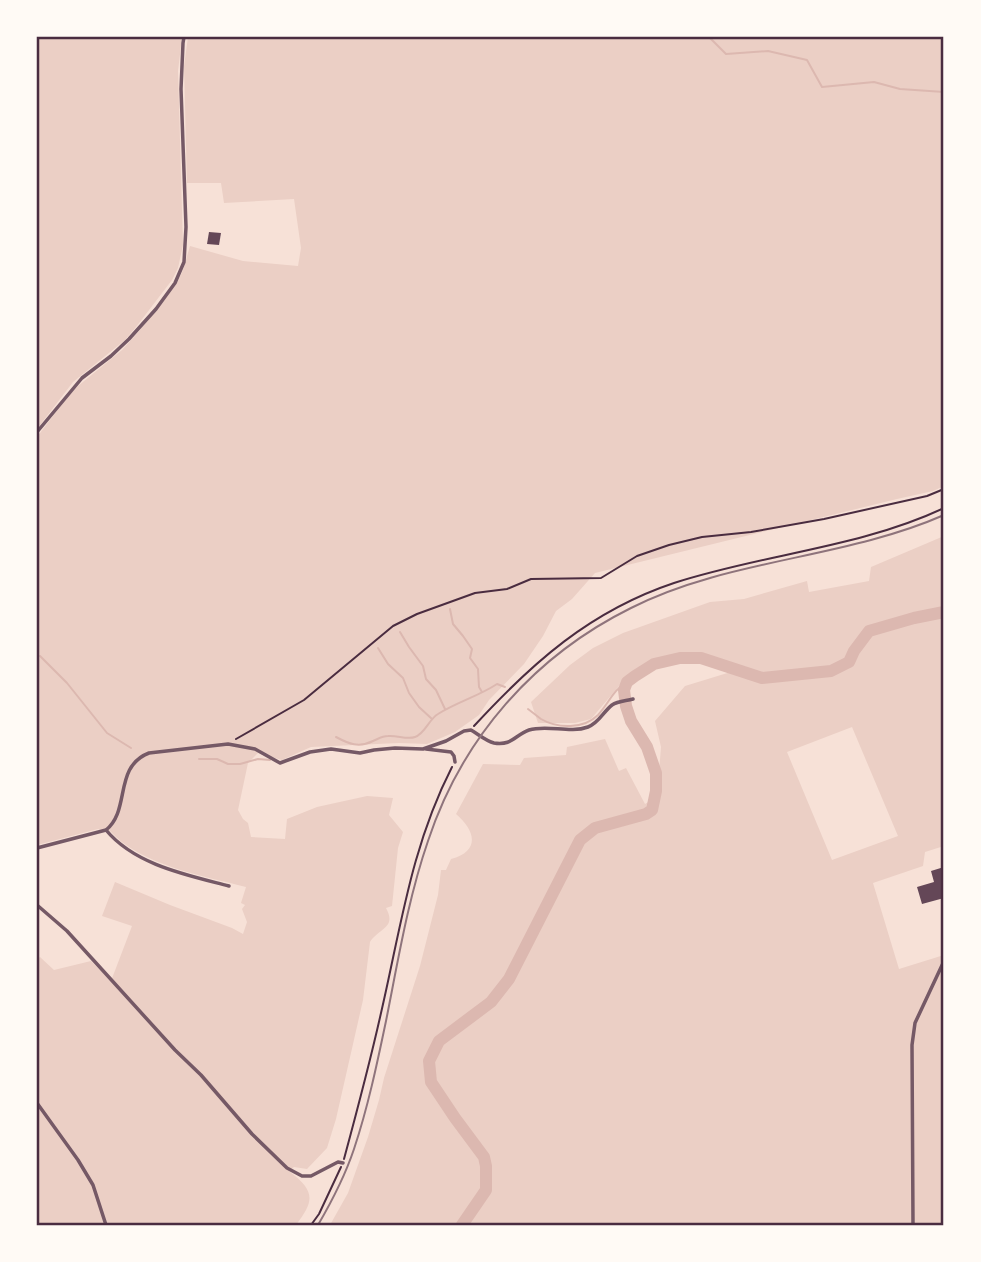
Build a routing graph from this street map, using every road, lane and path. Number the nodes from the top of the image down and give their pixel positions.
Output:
1 (184, 37) edge
2 (37, 432) edge
3 (944, 489) edge
4 (944, 508) edge
5 (633, 699) dead end
6 (471, 730) junction
7 (228, 744) junction
8 (423, 749) junction
9 (455, 762) joint
10 (106, 830) junction
11 (37, 848) edge
12 (229, 886) dead end
13 (37, 905) edge
14 (944, 961) edge
15 (942, 971) edge
16 (37, 1103) edge
17 (343, 1163) junction
18 (106, 1225) edge
19 (311, 1225) edge
20 (914, 1225) edge

1 - 2 street
3 - 7 path
4 - 6 path
5 - 6 street
6 - 8 street
7 - 8 street
7 - 10 street
8 - 9 street
9 - 17 path
10 - 11 street
10 - 12 street
13 - 17 street
14 - 15 street
15 - 20 street
16 - 18 street
17 - 19 path

